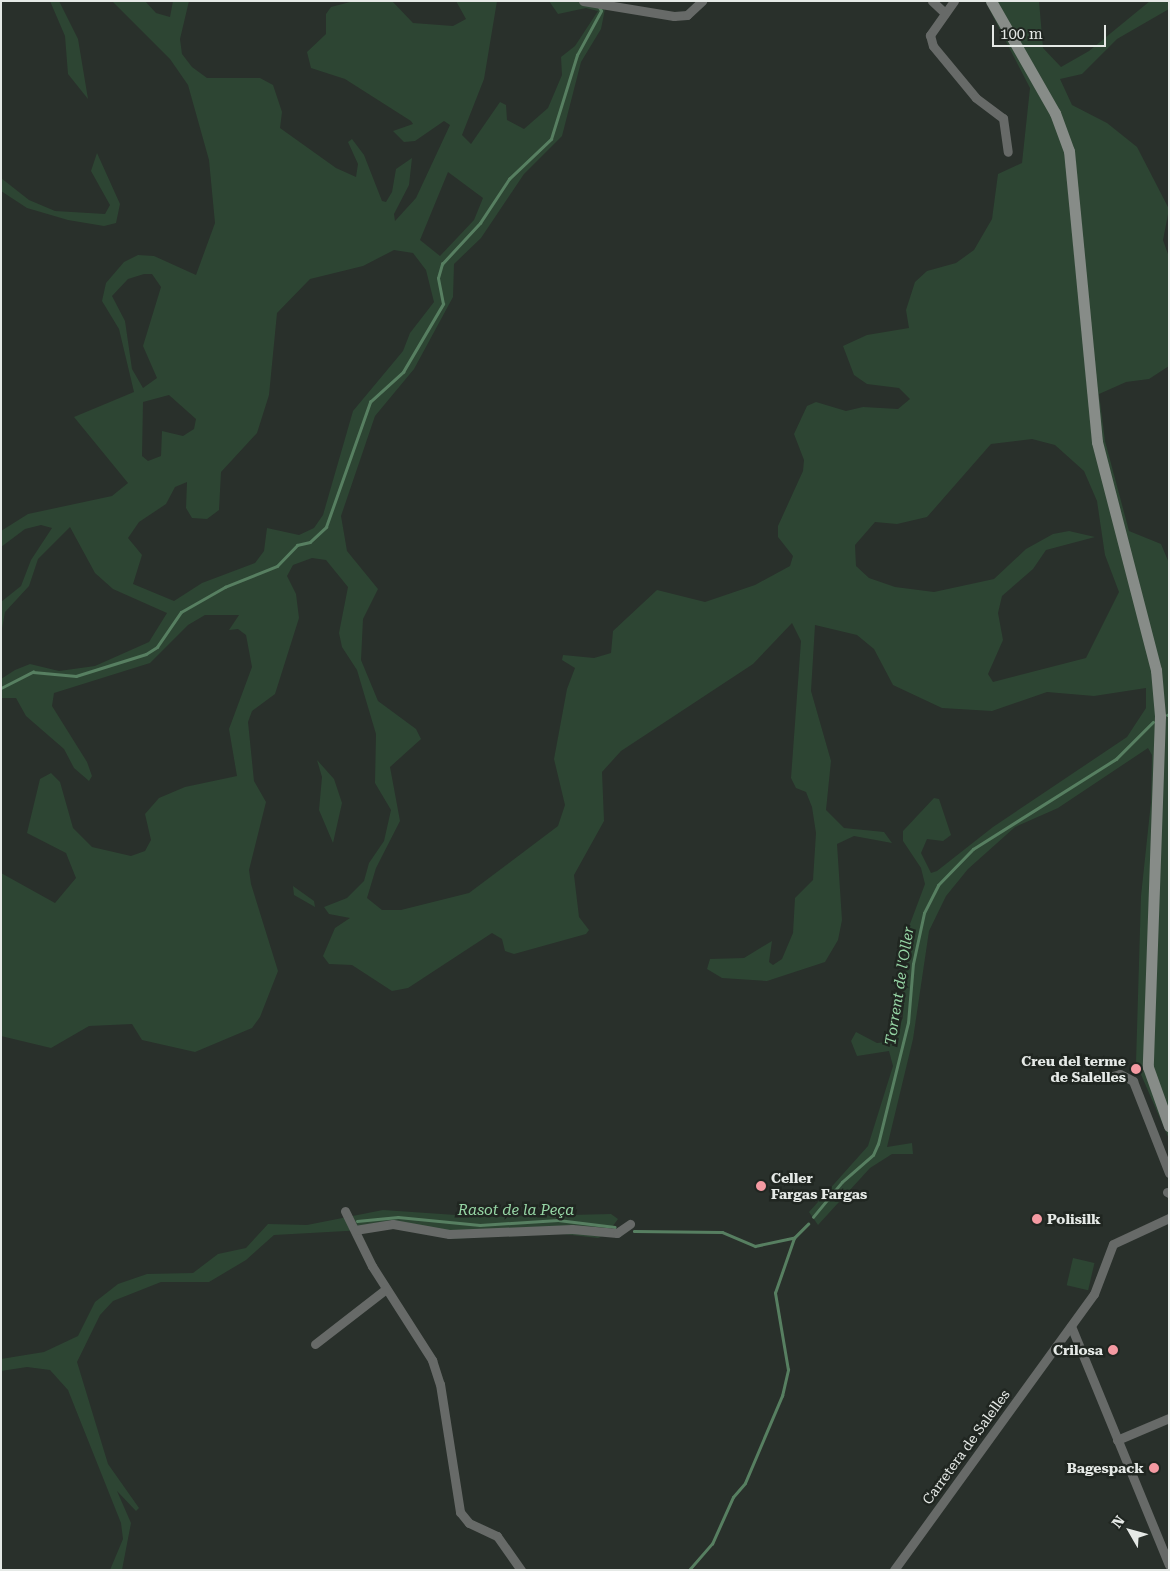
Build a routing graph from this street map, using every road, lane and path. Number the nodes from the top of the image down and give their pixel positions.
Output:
1 (584, 1) edge
2 (702, 1) edge
3 (932, 1) edge
4 (954, 1) edge
5 (991, 1) edge
6 (944, 12) junction
7 (1008, 152) dead end
8 (1109, 1077) dead end
9 (1169, 1126) edge
10 (1169, 1173) edge
11 (346, 1211) dead end
12 (1169, 1218) edge
13 (630, 1224) dead end
14 (356, 1230) junction
15 (386, 1289) junction
16 (1071, 1326) junction
17 (315, 1344) dead end
18 (1169, 1418) edge
19 (1116, 1440) junction
20 (1169, 1564) edge
21 (521, 1570) edge
22 (894, 1570) edge

1 - 2 street
3 - 6 street
4 - 6 street
5 - 9 street
6 - 7 street
8 - 10 street
11 - 14 street
12 - 16 street, Carretera de Salelles
13 - 14 street
14 - 15 street
15 - 17 street
15 - 21 street
16 - 19 street
16 - 22 street, Carretera de Salelles
18 - 19 street
19 - 20 street

